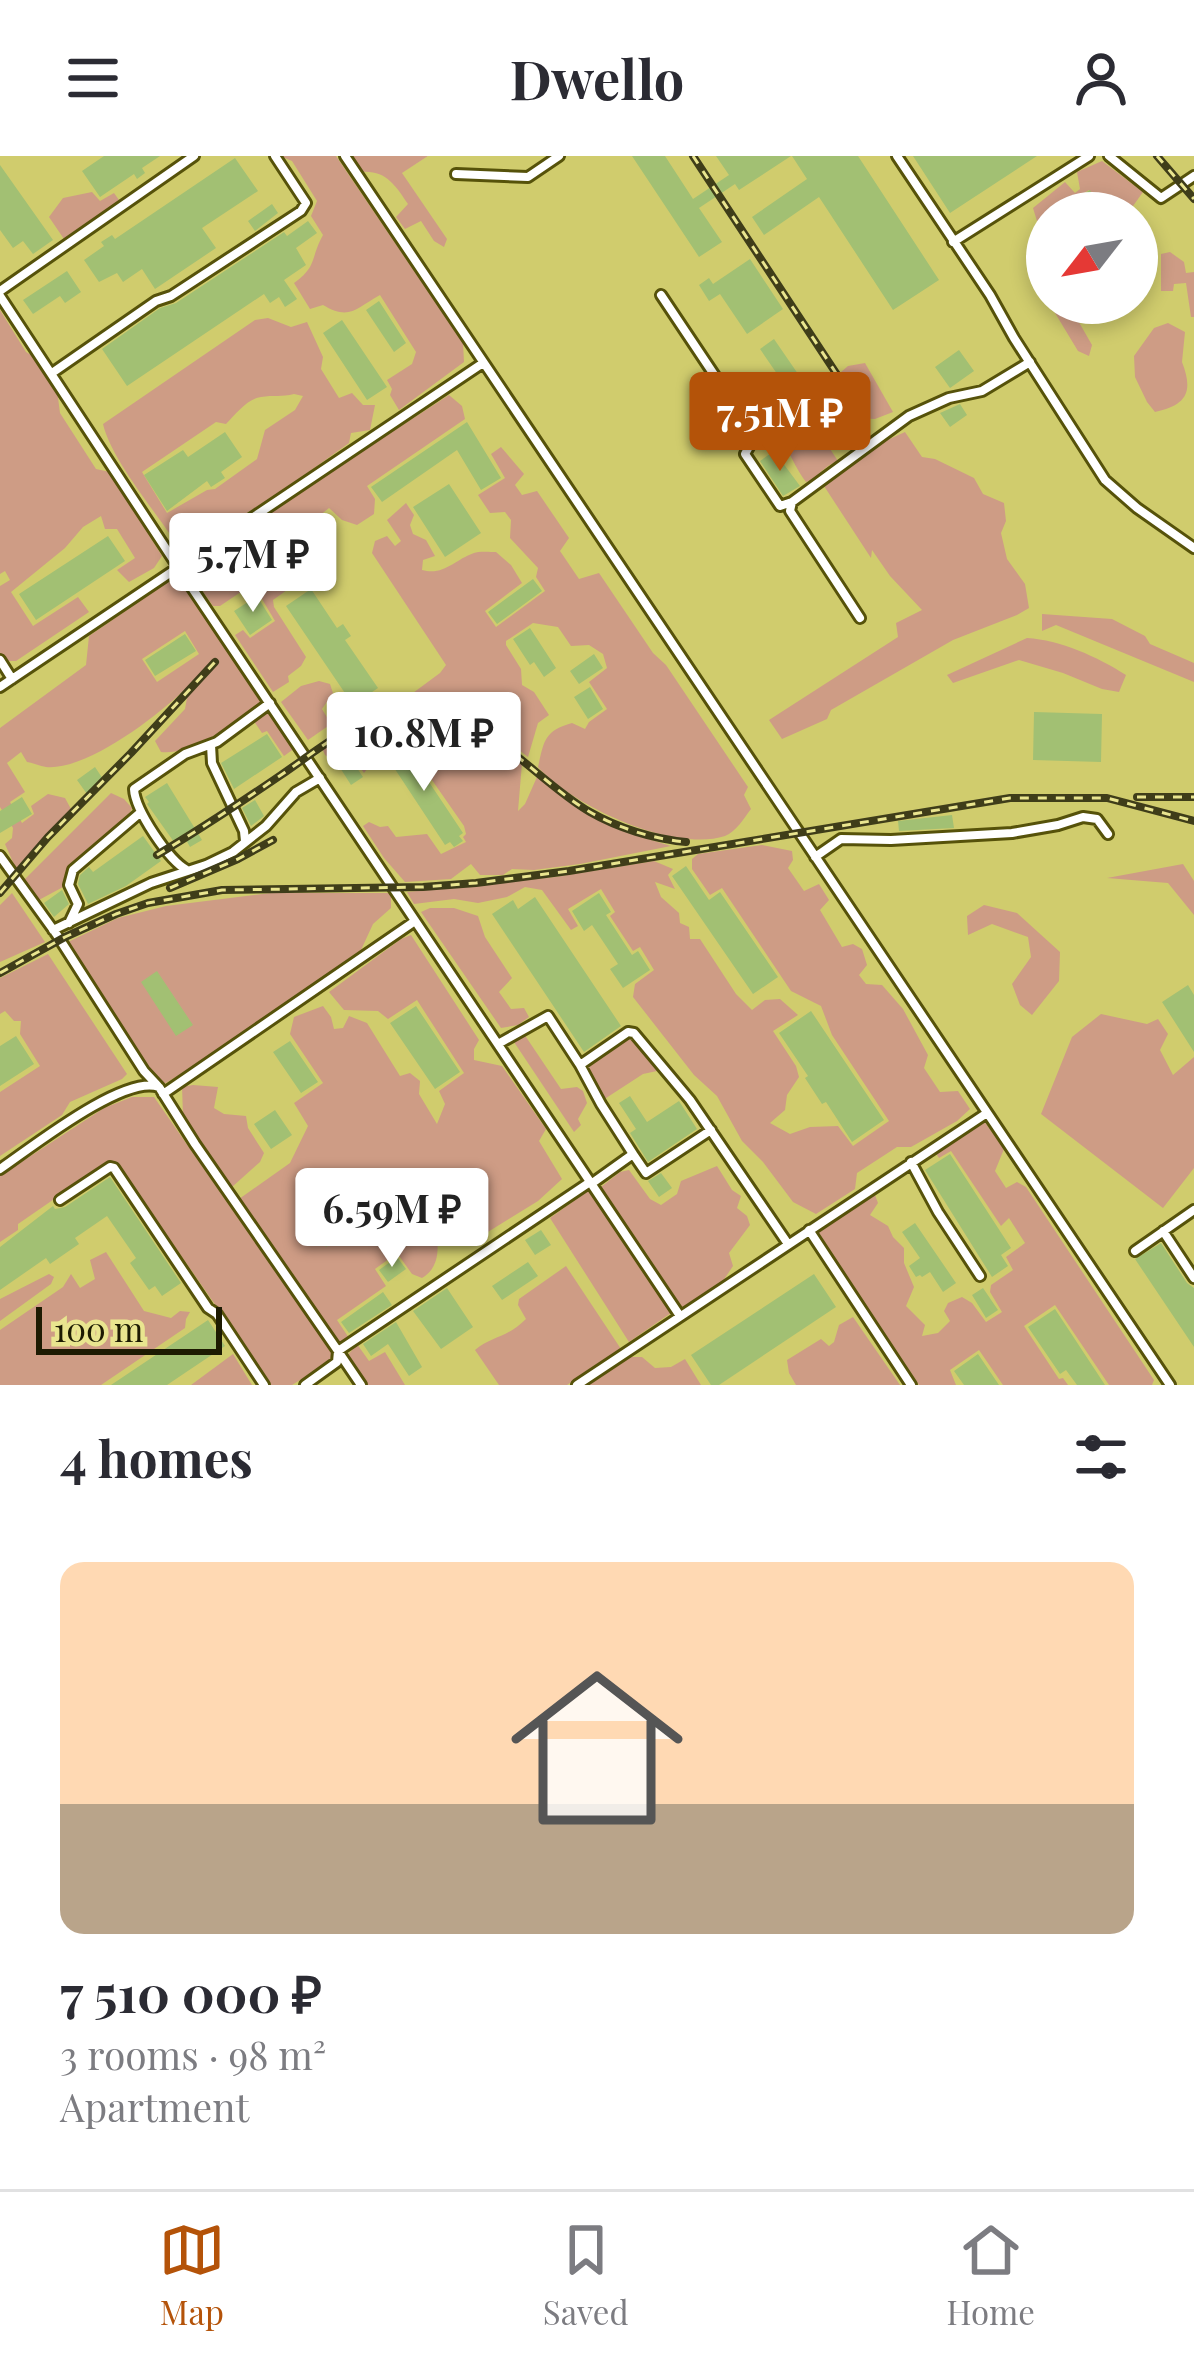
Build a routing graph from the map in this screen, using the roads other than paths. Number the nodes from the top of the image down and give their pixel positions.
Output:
1 (194, 156) edge
2 (274, 156) edge
3 (345, 156) edge
4 (559, 156) edge
5 (897, 156) edge
6 (1089, 156) edge
7 (1109, 156) edge
8 (456, 174) dead end
9 (1194, 176) edge
10 (953, 242) junction
11 (0, 293) edge
12 (661, 295) dead end
13 (1030, 362) junction
14 (483, 363) junction
15 (52, 373) junction
16 (792, 502) junction
17 (1194, 548) edge
18 (178, 567) junction
19 (860, 618) dead end
20 (0, 660) edge
21 (12, 679) junction
22 (0, 687) edge
23 (270, 703) junction
24 (211, 745) junction
25 (320, 778) junction
26 (141, 812) junction
27 (1108, 834) dead end
28 (245, 842) junction
29 (0, 856) edge
30 (814, 857) junction
31 (189, 871) junction
32 (415, 921) junction
33 (69, 923) junction
34 (53, 930) junction
35 (498, 1044) junction
36 (580, 1065) junction
37 (161, 1090) junction
38 (987, 1113) junction
39 (711, 1130) junction
40 (634, 1154) junction
41 (910, 1162) junction
42 (0, 1169) edge
43 (590, 1183) junction
44 (60, 1200) dead end
45 (1194, 1210) edge
46 (808, 1230) junction
47 (1163, 1231) junction
48 (788, 1244) junction
49 (1135, 1251) dead end
50 (980, 1276) dead end
51 (1194, 1278) edge
52 (680, 1316) junction
53 (338, 1351) junction
54 (264, 1385) edge
55 (305, 1385) edge
56 (361, 1385) edge
57 (577, 1385) edge
58 (911, 1385) edge
59 (1170, 1385) edge

1 - 11 lane
2 - 15 lane
3 - 14 lane
4 - 8 lane
5 - 10 lane
6 - 10 lane
7 - 9 lane
10 - 13 lane
11 - 15 lane
12 - 16 lane
13 - 16 lane
13 - 17 lane
14 - 18 lane
14 - 30 lane
15 - 18 lane
16 - 19 lane
18 - 21 lane
18 - 23 lane
20 - 21 lane
21 - 22 lane
23 - 24 lane
23 - 25 lane
24 - 26 lane
24 - 28 lane
25 - 28 lane
25 - 32 lane
26 - 31 lane
26 - 33 lane
27 - 30 lane
28 - 31 lane
29 - 34 lane
30 - 38 lane
31 - 33 lane
32 - 35 lane
32 - 37 lane
33 - 34 lane
34 - 37 lane
35 - 36 lane
35 - 43 lane
36 - 39 lane
36 - 40 lane
37 - 42 lane
37 - 53 lane
38 - 41 lane
38 - 59 lane
39 - 40 lane
39 - 48 lane
40 - 43 lane
41 - 46 lane
41 - 50 lane
43 - 52 lane
43 - 53 lane
44 - 54 lane
45 - 47 lane
46 - 48 lane
46 - 58 lane
47 - 49 lane
47 - 51 lane
48 - 52 lane
52 - 57 lane
53 - 55 lane
53 - 56 lane

